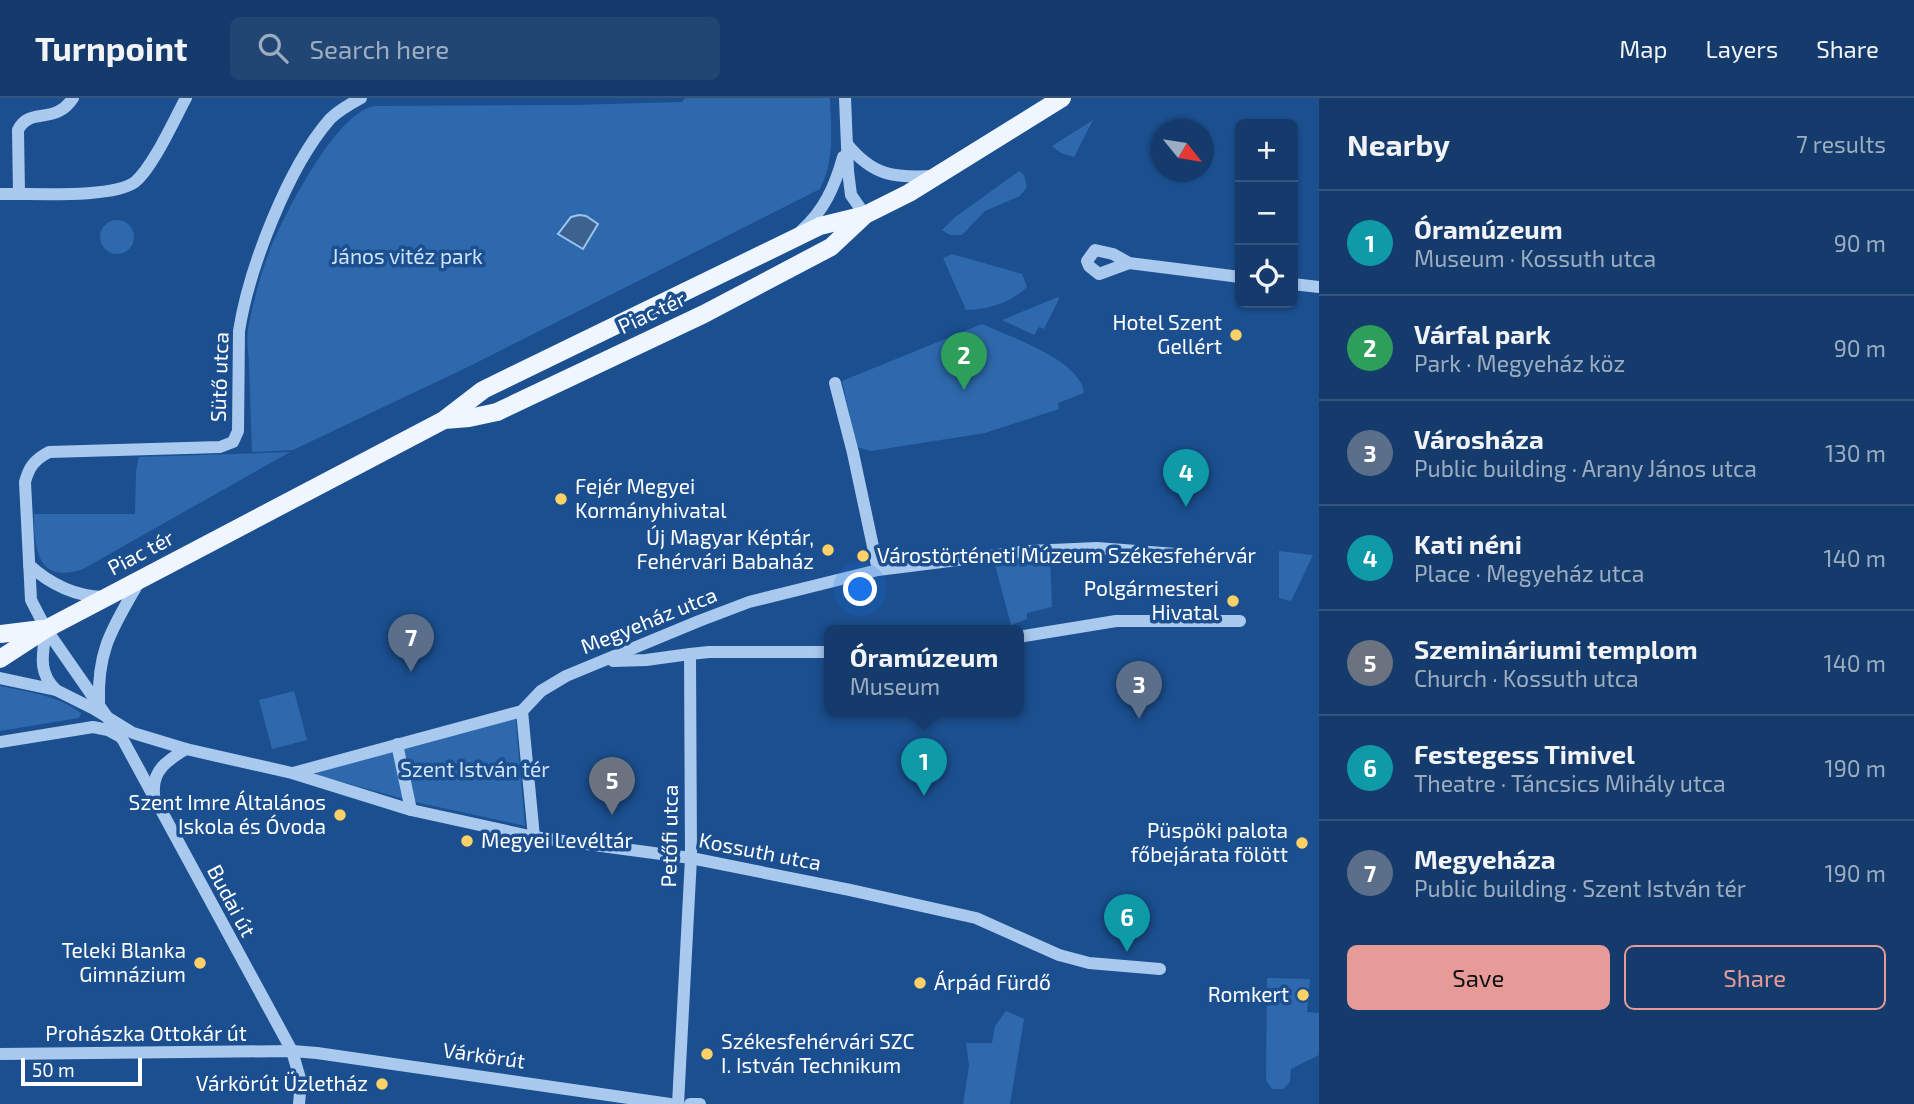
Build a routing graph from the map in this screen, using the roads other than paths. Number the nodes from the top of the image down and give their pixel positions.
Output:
1 (73, 98) edge
2 (186, 98) edge
3 (361, 98) edge
4 (845, 98) edge
5 (1062, 98) edge
6 (847, 143) junction
7 (939, 175) junction
8 (0, 194) edge
9 (19, 194) junction
10 (866, 215) junction
11 (787, 242) junction
12 (1129, 263) dead end
13 (1235, 276) edge
14 (1298, 285) edge
15 (1319, 287) edge
16 (835, 383) dead end
17 (444, 420) junction
18 (1176, 554) dead end
19 (29, 565) junction
20 (878, 570) junction
21 (141, 580) junction
22 (106, 597) junction
23 (1240, 621) dead end
24 (46, 629) junction
25 (0, 634) edge
26 (1024, 636) edge
27 (824, 652) edge
28 (690, 654) junction
29 (0, 659) edge
30 (605, 661) junction
31 (0, 678) edge
32 (56, 690) junction
33 (99, 703) junction
34 (522, 710) junction
35 (111, 721) junction
36 (123, 740) junction
37 (0, 742) edge
38 (397, 744) junction
39 (186, 749) junction
40 (292, 773) junction
41 (154, 794) junction
42 (411, 810) junction
43 (534, 837) junction
44 (691, 858) junction
45 (1160, 969) dead end
46 (292, 1051) junction
47 (0, 1054) edge
48 (299, 1104) edge
49 (670, 1104) edge
50 (678, 1104) edge
51 (690, 1104) edge
52 (701, 1104) edge

1 - 9 street
2 - 9 street
3 - 19 street, Sütő utca
4 - 6 street
5 - 7 main road, Piac tér
6 - 7 street
6 - 10 street
6 - 11 street
7 - 10 main road, Piac tér
8 - 9 street
10 - 11 main road, Piac tér
10 - 17 main road, Piac tér
11 - 17 main road, Piac tér
12 - 13 street
14 - 15 street
16 - 20 street
17 - 21 main road, Piac tér
18 - 20 street, Megyeház utca
19 - 22 street
19 - 24 street, Sütő utca
20 - 30 street, Megyeház utca
21 - 22 main road, Piac tér
21 - 33 street
22 - 24 main road, Piac tér
23 - 26 street
24 - 25 main road
24 - 29 main road, Piac tér
24 - 32 street
24 - 33 street, Budai út
27 - 28 street
28 - 30 street
28 - 44 street, Petőfi utca
30 - 34 street, Megyeház utca
31 - 32 street, Budai út
32 - 35 street, Budai út
33 - 35 street, Budai út
34 - 38 street
34 - 43 street
35 - 36 street, Budai út
35 - 39 street
36 - 37 street
36 - 41 street, Budai út
38 - 40 street
38 - 42 street
39 - 40 street
39 - 41 street
40 - 42 street
41 - 46 street, Budai út
42 - 43 street
43 - 44 street, Kossuth utca
44 - 45 street, Kossuth utca
44 - 50 street, Petőfi utca
46 - 47 street, Prohászka Ottokár út
46 - 48 street, Budai út
46 - 49 street, Várkörút
51 - 52 street

